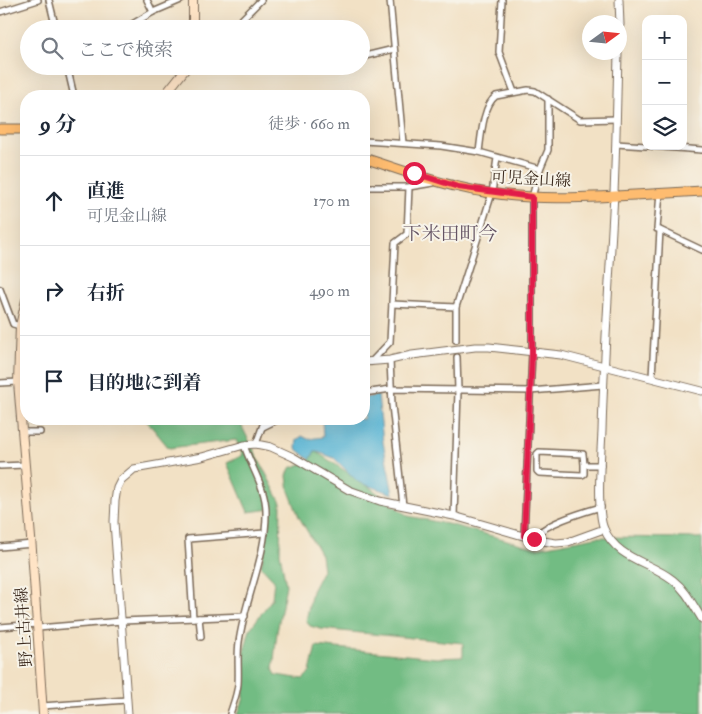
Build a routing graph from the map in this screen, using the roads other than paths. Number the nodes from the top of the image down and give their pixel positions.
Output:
1 (38, 0) edge
2 (49, 0) edge
3 (147, 0) edge
4 (181, 0) edge
5 (194, 0) edge
6 (261, 0) edge
7 (390, 0) edge
8 (502, 0) edge
9 (619, 0) edge
10 (0, 12) edge
11 (153, 12) junction
12 (620, 15) edge
13 (54, 20) edge
14 (139, 20) edge
15 (193, 20) edge
16 (241, 20) edge
17 (394, 49) junction
18 (370, 56) edge
19 (618, 60) edge
20 (69, 75) edge
21 (182, 75) edge
22 (73, 90) edge
23 (169, 90) edge
24 (514, 92) junction
25 (548, 99) junction
26 (616, 119) junction
27 (0, 129) edge
28 (20, 129) edge
29 (370, 142) edge
30 (402, 143) junction
31 (616, 144) junction
32 (642, 146) edge
33 (687, 149) edge
34 (702, 150) edge
35 (479, 152) junction
36 (497, 158) junction
37 (370, 160) edge
38 (540, 169) junction
39 (441, 182) junction
40 (409, 186) junction
41 (370, 187) edge
42 (702, 191) edge
43 (492, 193) junction
44 (660, 193) junction
45 (614, 195) junction
46 (532, 197) junction
47 (660, 230) junction
48 (702, 250) edge
49 (0, 289) edge
50 (2, 302) edge
51 (392, 304) junction
52 (456, 307) junction
53 (20, 326) edge
54 (456, 340) dead end
55 (532, 352) junction
56 (457, 357) dead end
57 (370, 359) edge
58 (390, 360) junction
59 (370, 362) edge
60 (604, 367) junction
61 (652, 377) junction
62 (20, 381) edge
63 (0, 383) edge
64 (603, 385) junction
65 (391, 389) junction
66 (458, 391) junction
67 (530, 391) junction
68 (702, 391) edge
69 (370, 392) edge
70 (22, 425) edge
71 (268, 425) edge
72 (264, 427) joint
73 (22, 432) junction
74 (40, 432) dead end
75 (256, 444) junction
76 (244, 445) junction
77 (584, 464) junction
78 (25, 465) junction
79 (601, 465) junction
80 (0, 466) edge
81 (403, 506) junction
82 (600, 507) junction
83 (454, 516) junction
84 (604, 529) junction
85 (265, 533) junction
86 (524, 536) junction
87 (534, 539) junction
88 (32, 544) junction
89 (0, 547) edge
90 (245, 616) junction
91 (196, 618) junction
92 (702, 619) edge
93 (122, 622) junction
94 (37, 626) junction
95 (0, 627) edge
96 (201, 638) dead end
97 (127, 700) junction
98 (43, 710) edge
99 (128, 714) edge
100 (230, 714) edge

1 - 10 street
2 - 13 street
3 - 11 street
4 - 11 street
5 - 15 main road
6 - 16 street
7 - 17 street
8 - 24 street
9 - 12 street
11 - 14 street
17 - 18 street
17 - 30 street
19 - 26 street
20 - 22 street
21 - 23 main road
24 - 25 street
24 - 35 street
25 - 26 street
25 - 38 street
26 - 31 street
27 - 28 main road
29 - 30 street
30 - 35 street
31 - 32 street
31 - 45 street
33 - 34 street
35 - 36 street
36 - 38 street
36 - 43 street
37 - 39 main road, 可児金山線
38 - 46 street
39 - 40 street
39 - 43 main road, 可児金山線
40 - 41 street
40 - 51 street
42 - 44 main road, 可児金山線
43 - 46 main road, 可児金山線
43 - 52 street
44 - 45 main road, 可児金山線
44 - 47 street
45 - 46 main road, 可児金山線
45 - 60 street
46 - 55 street
47 - 48 street
47 - 61 street
49 - 50 street
50 - 53 street
51 - 52 street
51 - 57 street
52 - 54 street
55 - 58 street
55 - 60 street
55 - 67 street
56 - 66 street
58 - 59 street
58 - 65 street
60 - 61 street
60 - 64 street
61 - 68 street
62 - 63 street
64 - 67 street
64 - 79 street
65 - 66 street
65 - 69 street
65 - 81 street
66 - 67 street
66 - 83 street
67 - 86 street
70 - 73 main road, 野上古井線
71 - 72 street
72 - 75 street
73 - 74 street
73 - 78 main road, 野上古井線
75 - 76 street
75 - 81 street
76 - 85 street
76 - 93 street
77 - 77 street
77 - 79 street
78 - 80 street
78 - 88 main road, 野上古井線
79 - 82 street
81 - 83 street
82 - 84 street
82 - 87 street
83 - 86 street
84 - 87 street
84 - 92 street
85 - 90 street
85 - 91 street
86 - 87 street
88 - 89 street
88 - 94 main road, 野上古井線
90 - 91 street
90 - 100 street
91 - 93 street
91 - 96 street
93 - 94 street
93 - 97 street
94 - 95 street
94 - 98 main road, 野上古井線
97 - 98 street
97 - 99 street

